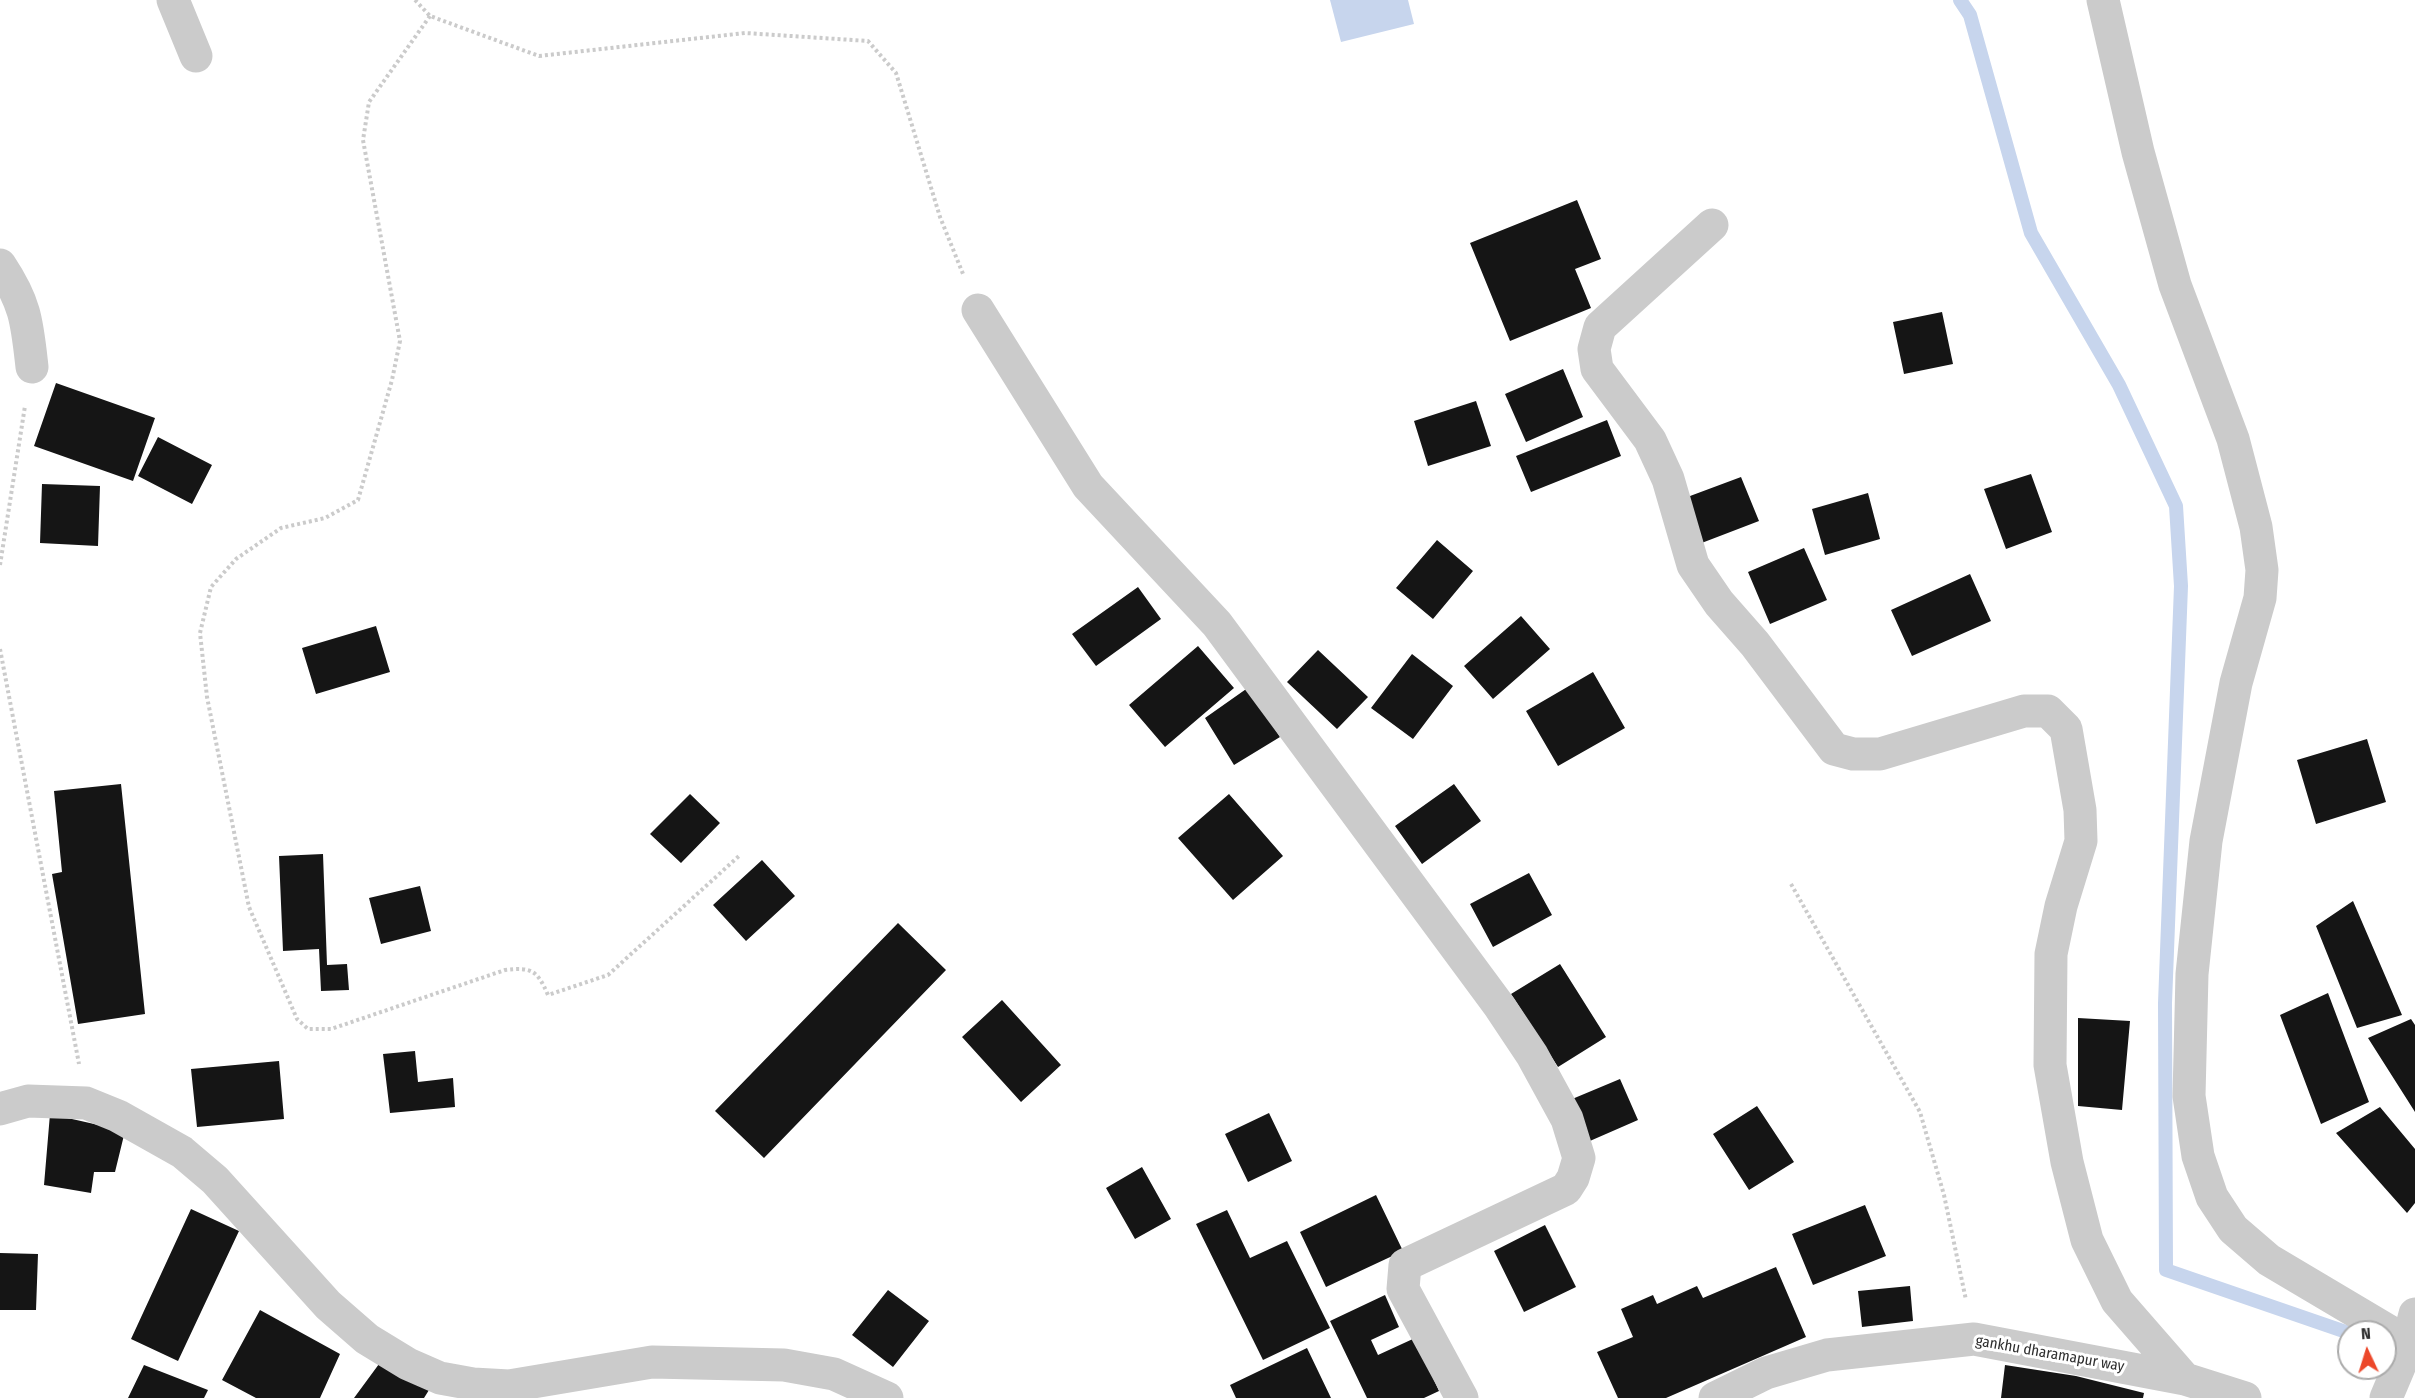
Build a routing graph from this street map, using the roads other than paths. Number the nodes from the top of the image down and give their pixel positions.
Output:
1 (173, 0) edge
2 (2103, 0) edge
3 (196, 56) dead end
4 (1712, 225) dead end
5 (0, 265) edge
6 (978, 310) road end
7 (32, 367) road end
8 (0, 1109) edge
9 (2411, 1342) edge
10 (2185, 1378) junction
11 (887, 1398) edge
12 (1462, 1398) edge
13 (1715, 1398) edge
14 (2245, 1398) edge
15 (2386, 1398) edge

1 - 3 street
2 - 9 street
4 - 10 street
5 - 7 street
6 - 12 street
8 - 11 street
9 - 15 street
10 - 13 street, gankhu dharamapur way
10 - 14 street, gankhu dharamapur way

